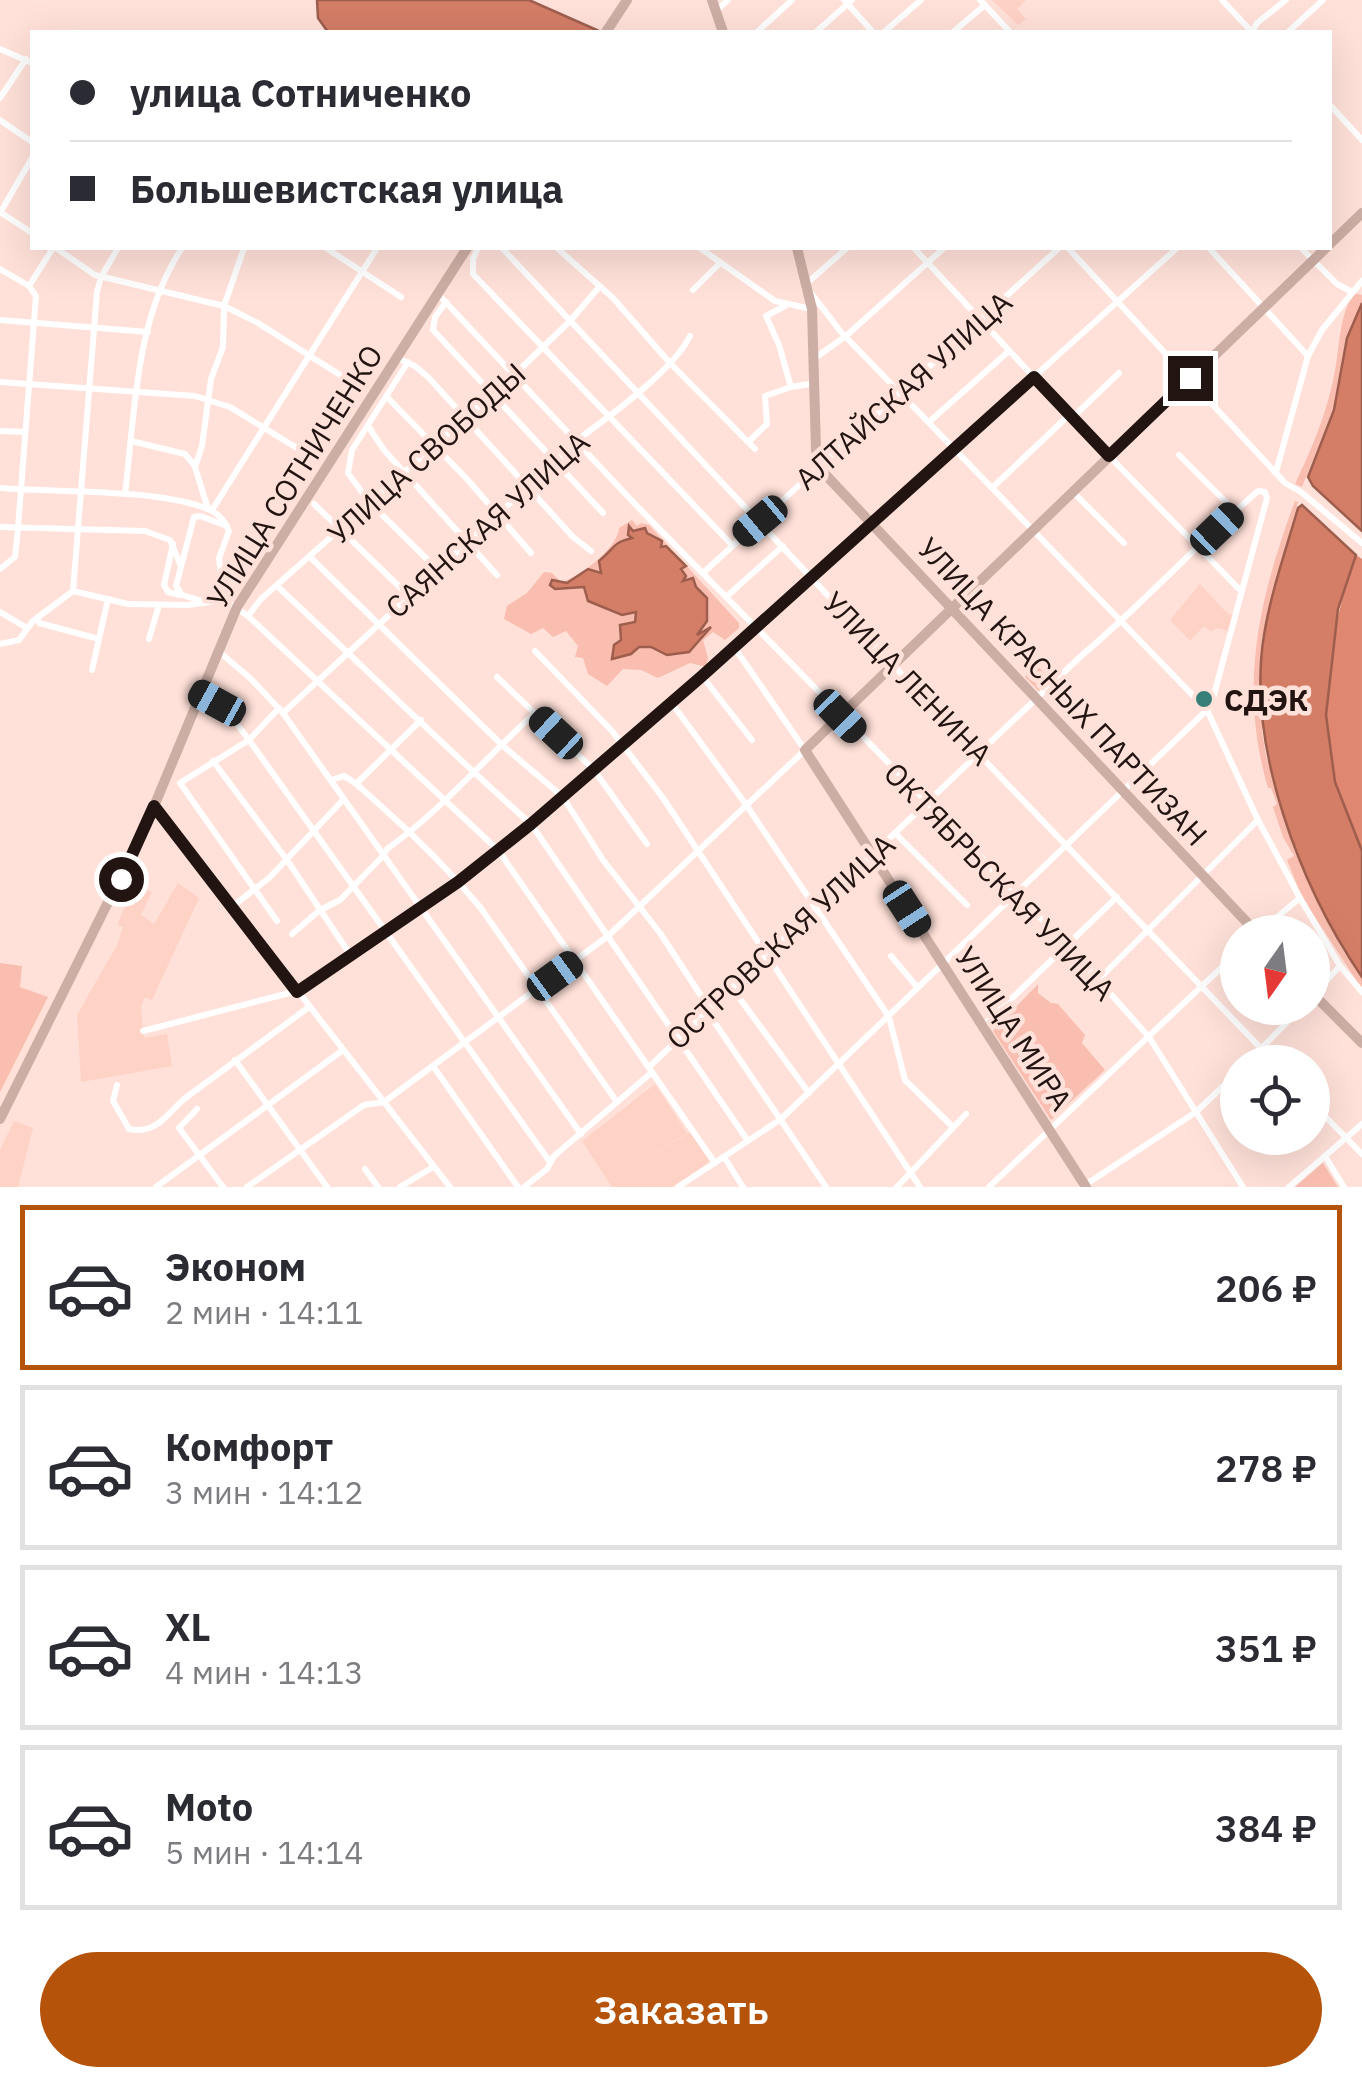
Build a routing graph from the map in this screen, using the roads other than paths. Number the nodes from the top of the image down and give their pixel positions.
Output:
1 (627, 0) edge
2 (728, 0) edge
3 (792, 0) edge
4 (921, 0) edge
5 (1222, 0) edge
6 (1286, 0) edge
7 (1323, 0) edge
8 (848, 2) edge
9 (982, 2) edge
10 (714, 5) edge
11 (607, 30) edge
12 (722, 30) edge
13 (759, 30) edge
14 (818, 30) edge
15 (871, 30) edge
16 (886, 30) edge
17 (955, 30) edge
18 (1008, 30) edge
19 (1250, 30) edge
20 (1253, 30) edge
21 (1290, 30) edge
22 (0, 49) edge
23 (29, 61) edge
24 (0, 98) edge
25 (1332, 107) edge
26 (0, 120) edge
27 (1362, 140) edge
28 (30, 141) edge
29 (30, 161) edge
30 (0, 212) edge
31 (1362, 213) edge
32 (30, 231) edge
33 (1332, 242) edge
34 (53, 250) edge
35 (57, 250) edge
36 (117, 250) edge
37 (181, 250) edge
38 (243, 250) edge
39 (329, 250) edge
40 (377, 250) edge
41 (466, 250) edge
42 (477, 250) edge
43 (504, 250) edge
44 (559, 250) edge
45 (703, 250) edge
46 (714, 250) edge
47 (798, 250) edge
48 (845, 250) edge
49 (916, 250) edge
50 (942, 250) edge
51 (1058, 250) edge
52 (1070, 250) edge
53 (1174, 250) edge
54 (1212, 250) edge
55 (1304, 250) edge
56 (1324, 250) edge
57 (709, 254) junction
58 (1313, 260) junction
59 (721, 262) junction
60 (927, 262) junction
61 (0, 269) edge
62 (363, 270) junction
63 (100, 277) junction
64 (1362, 281) edge
65 (29, 286) junction
66 (600, 286) junction
67 (808, 288) junction
68 (693, 290) dead end
69 (159, 291) junction
70 (1352, 292) junction
71 (401, 297) dead end
72 (442, 298) junction
73 (1117, 301) junction
74 (224, 306) junction
75 (785, 306) junction
76 (1264, 307) junction
77 (812, 309) junction
78 (0, 320) edge
79 (570, 321) junction
80 (980, 321) junction
81 (34, 323) junction
82 (94, 328) junction
83 (148, 332) junction
84 (690, 336) dead end
85 (846, 336) junction
86 (543, 348) junction
87 (1009, 351) junction
88 (309, 355) junction
89 (1308, 356) junction
90 (815, 358) junction
91 (402, 360) junction
92 (669, 362) junction
93 (1118, 373) dead end
94 (514, 375) junction
95 (1034, 377) junction
96 (1190, 378) junction
97 (0, 382) edge
98 (815, 383) junction
99 (28, 385) junction
100 (791, 387) junction
101 (350, 389) dead end
102 (90, 390) junction
103 (134, 390) junction
104 (493, 392) junction
105 (638, 392) junction
106 (900, 392) junction
107 (387, 397) junction
108 (209, 399) junction
109 (1071, 416) junction
110 (463, 417) junction
111 (610, 418) junction
112 (929, 422) junction
113 (368, 424) junction
114 (262, 428) junction
115 (0, 431) edge
116 (25, 432) junction
117 (131, 441) junction
118 (578, 442) junction
119 (748, 442) junction
120 (432, 445) junction
121 (954, 449) junction
122 (755, 450) dead end
123 (1178, 455) dead end
124 (310, 456) dead end
125 (1109, 456) junction
126 (556, 461) junction
127 (1273, 464) junction
128 (820, 466) junction
129 (195, 468) junction
130 (403, 472) junction
131 (0, 488) edge
132 (529, 488) junction
133 (992, 488) junction
134 (22, 490) junction
135 (1073, 492) junction
136 (81, 494) junction
137 (125, 494) junction
138 (369, 502) junction
139 (314, 504) dead end
140 (210, 510) junction
141 (1235, 511) junction
142 (603, 512) dead end
143 (498, 516) junction
144 (760, 521) junction
145 (870, 524) junction
146 (0, 527) edge
147 (78, 527) junction
148 (228, 527) junction
149 (18, 528) junction
150 (1032, 530) junction
151 (340, 531) junction
152 (468, 542) junction
153 (1362, 542) edge
154 (1124, 543) dead end
155 (173, 544) junction
156 (731, 544) junction
157 (782, 546) junction
158 (1199, 546) junction
159 (531, 552) dead end
160 (591, 552) dead end
161 (310, 557) junction
162 (181, 566) junction
163 (0, 569) edge
164 (437, 569) junction
165 (703, 573) junction
166 (497, 575) dead end
167 (812, 576) junction
168 (278, 586) junction
169 (1240, 590) junction
170 (73, 591) junction
171 (182, 595) junction
172 (409, 596) junction
173 (726, 597) junction
174 (108, 599) junction
175 (224, 600) junction
176 (202, 601) junction
177 (159, 605) junction
178 (237, 607) junction
179 (951, 609) junction
180 (0, 612) edge
181 (248, 616) junction
182 (38, 618) junction
183 (378, 623) junction
184 (1120, 624) junction
185 (27, 628) junction
186 (756, 628) junction
187 (99, 639) junction
188 (148, 639) dead end
189 (0, 644) edge
190 (734, 647) junction
191 (217, 650) junction
192 (535, 651) dead end
193 (348, 652) junction
194 (894, 666) junction
195 (92, 670) dead end
196 (702, 676) junction
197 (497, 677) dead end
198 (318, 680) junction
199 (199, 693) junction
200 (1038, 698) junction
201 (671, 702) junction
202 (281, 710) junction
203 (1207, 710) junction
204 (535, 714) junction
205 (840, 716) junction
206 (421, 720) junction
207 (249, 740) junction
208 (752, 740) dead end
209 (623, 744) junction
210 (502, 745) junction
211 (390, 748) junction
212 (805, 750) junction
213 (980, 753) junction
214 (214, 760) junction
215 (594, 770) junction
216 (474, 772) junction
217 (331, 780) junction
218 (357, 783) junction
219 (1122, 789) junction
220 (563, 797) junction
221 (445, 799) junction
222 (343, 800) junction
223 (926, 804) junction
224 (154, 806) junction
225 (747, 806) junction
226 (1258, 820) junction
227 (531, 824) junction
228 (314, 831) junction
229 (411, 832) junction
230 (894, 832) junction
231 (647, 844) dead end
232 (1065, 844) junction
233 (498, 850) junction
234 (698, 852) junction
235 (872, 854) junction
236 (383, 856) junction
237 (287, 860) junction
238 (1202, 875) junction
239 (458, 882) junction
240 (353, 886) junction
241 (255, 888) junction
242 (1015, 894) junction
243 (1117, 897) junction
244 (1300, 898) junction
245 (967, 905) dead end
246 (232, 906) junction
247 (419, 906) junction
248 (639, 908) junction
249 (815, 909) junction
250 (320, 910) junction
251 (1241, 915) edge
252 (1279, 915) edge
253 (277, 921) dead end
254 (384, 931) junction
255 (1150, 931) junction
256 (292, 934) dead end
257 (608, 936) junction
258 (1068, 946) junction
259 (349, 953) junction
260 (768, 955) junction
261 (891, 956) dead end
262 (574, 962) junction
263 (942, 964) junction
264 (1340, 966) junction
265 (1220, 969) edge
266 (1330, 976) edge
267 (1098, 980) junction
268 (1201, 986) junction
269 (732, 988) junction
270 (918, 988) junction
271 (536, 990) junction
272 (297, 992) junction
273 (1362, 992) edge
274 (308, 1008) junction
275 (709, 1008) junction
276 (1330, 1011) edge
277 (889, 1017) junction
278 (498, 1018) junction
279 (1285, 1025) edge
280 (983, 1026) junction
281 (142, 1031) dead end
282 (677, 1037) junction
283 (1148, 1037) junction
284 (464, 1043) junction
285 (1362, 1043) edge
286 (1258, 1045) edge
287 (1266, 1045) edge
288 (343, 1050) junction
289 (235, 1060) junction
290 (839, 1064) junction
291 (433, 1066) junction
292 (650, 1070) junction
293 (118, 1084) dead end
294 (1220, 1089) edge
295 (809, 1093) junction
296 (384, 1102) junction
297 (618, 1102) junction
298 (268, 1105) junction
299 (198, 1109) dead end
300 (1196, 1112) junction
301 (966, 1114) dead end
302 (0, 1119) edge
303 (780, 1119) junction
304 (1330, 1122) edge
305 (1362, 1124) edge
306 (952, 1126) junction
307 (1050, 1130) junction
308 (581, 1134) junction
309 (1346, 1138) junction
310 (748, 1141) junction
311 (300, 1148) junction
312 (1362, 1154) edge
313 (200, 1156) junction
314 (1325, 1156) junction
315 (724, 1157) junction
316 (550, 1162) junction
317 (715, 1163) junction
318 (433, 1167) junction
319 (365, 1169) dead end
320 (911, 1174) junction
321 (1084, 1186) edge
322 (156, 1187) edge
323 (224, 1187) edge
324 (247, 1187) edge
325 (327, 1187) edge
326 (378, 1187) edge
327 (400, 1187) edge
328 (450, 1187) edge
329 (521, 1187) edge
330 (678, 1187) edge
331 (743, 1187) edge
332 (826, 1187) edge
333 (898, 1187) edge
334 (920, 1187) edge
335 (989, 1187) edge
336 (1244, 1187) edge
337 (1290, 1187) edge
338 (1344, 1187) edge

1 - 11 main road
2 - 10 street
3 - 13 street
4 - 16 street
5 - 19 street
6 - 20 street
7 - 21 street
8 - 14 street
8 - 15 street
9 - 17 street
9 - 18 street
10 - 12 main road
22 - 23 street
23 - 24 street
25 - 27 street
26 - 28 street
29 - 30 street
30 - 32 street
31 - 33 main road
34 - 65 street
35 - 63 street
36 - 63 street
37 - 69 street
38 - 74 street
39 - 62 street
40 - 62 street
41 - 72 main road, УЛИЦА СОТНИЧЕНКО
42 - 86 street
43 - 79 street, УЛИЦА ЛЕНИНА
44 - 66 street
45 - 57 street
46 - 57 street
47 - 67 main road
48 - 67 street
49 - 60 street
50 - 60 street
51 - 80 street, АЛТАЙСКАЯ УЛИЦА
52 - 73 street
53 - 73 street
54 - 76 street
55 - 58 street
56 - 58 main road
57 - 59 street
58 - 70 street
58 - 76 main road
59 - 68 street
59 - 75 street
60 - 80 street
60 - 85 street
61 - 65 street
62 - 71 street
62 - 88 street
63 - 69 street
63 - 82 street
64 - 70 street
65 - 81 street
66 - 79 street, УЛИЦА СВОБОДЫ
66 - 92 street
67 - 77 main road
67 - 85 street
69 - 74 street
69 - 83 street
70 - 89 street
72 - 91 main road, УЛИЦА СОТНИЧЕНКО
72 - 94 street, ОКТЯБРЬСКАЯ УЛИЦА
72 - 104 street
73 - 95 street
73 - 96 street
74 - 88 street
74 - 108 street
75 - 77 street
75 - 100 street
76 - 89 street
76 - 96 main road
77 - 90 main road
78 - 81 street
79 - 86 street, УЛИЦА СВОБОДЫ
79 - 105 street, УЛИЦА ЛЕНИНА
80 - 87 street
80 - 106 street, АЛТАЙСКАЯ УЛИЦА
81 - 82 street
81 - 99 street
82 - 83 street
82 - 102 street
83 - 103 street
84 - 92 street, САЯНСКАЯ УЛИЦА
85 - 90 street
85 - 106 street
86 - 94 street, УЛИЦА СВОБОДЫ
86 - 111 street
87 - 95 street
87 - 112 street
88 - 101 street
88 - 114 street
89 - 127 street
90 - 98 main road
91 - 107 street
91 - 110 street
91 - 178 main road, УЛИЦА СОТНИЧЕНКО
92 - 105 street, САЯНСКАЯ УЛИЦА
92 - 119 street
93 - 109 street
94 - 104 street, УЛИЦА СВОБОДЫ
94 - 118 street, ОКТЯБРЬСКАЯ УЛИЦА
95 - 109 street
95 - 121 street
96 - 125 main road
96 - 127 street
97 - 99 street
98 - 100 street
98 - 128 main road
99 - 102 street
99 - 116 street
100 - 119 street
102 - 103 street
102 - 136 street
103 - 108 street
103 - 117 street
104 - 110 street, УЛИЦА СВОБОДЫ
104 - 126 street
105 - 111 street, САЯНСКАЯ УЛИЦА
105 - 144 street, УЛИЦА ЛЕНИНА
106 - 112 street
106 - 128 street, АЛТАЙСКАЯ УЛИЦА
107 - 113 street
107 - 120 street
108 - 114 street
108 - 129 street
109 - 125 street
109 - 133 street
110 - 120 street, УЛИЦА СВОБОДЫ
110 - 132 street
111 - 118 street, САЯНСКАЯ УЛИЦА
111 - 156 street
112 - 121 street
113 - 130 street
113 - 138 street
114 - 124 street
114 - 140 street
115 - 116 street
116 - 134 street
117 - 129 street
117 - 137 street
118 - 126 street, САЯНСКАЯ УЛИЦА
118 - 165 street, ОКТЯБРЬСКАЯ УЛИЦА
119 - 122 street
120 - 130 street, УЛИЦА СВОБОДЫ
120 - 143 street
121 - 133 street
121 - 145 street
123 - 141 street
125 - 135 main road
125 - 158 street
126 - 132 street, САЯНСКАЯ УЛИЦА
126 - 142 street
127 - 153 street
128 - 144 street, АЛТАЙСКАЯ УЛИЦА
128 - 145 main road, УЛИЦА КРАСНЫХ ПАРТИЗАН
129 - 140 street
130 - 138 street, УЛИЦА СВОБОДЫ
130 - 152 street
131 - 134 street
132 - 143 street, САЯНСКАЯ УЛИЦА
132 - 160 street
133 - 150 street
134 - 136 street
134 - 149 street
135 - 150 main road
135 - 154 street
136 - 137 street
136 - 147 street
137 - 140 street
138 - 151 street, УЛИЦА СВОБОДЫ
138 - 164 street
139 - 151 street
140 - 148 street
141 - 158 street, ОСТРОВСКАЯ УЛИЦА
141 - 169 street, ОСТРОВСКАЯ УЛИЦА
143 - 152 street, САЯНСКАЯ УЛИЦА
143 - 159 street
144 - 156 street, АЛТАЙСКАЯ УЛИЦА
144 - 157 street, УЛИЦА ЛЕНИНА
145 - 167 street
145 - 179 main road, УЛИЦА КРАСНЫХ ПАРТИЗАН
146 - 149 street
147 - 149 street
147 - 155 street
147 - 170 street
148 - 162 street
148 - 175 street
149 - 163 street
150 - 179 main road
150 - 184 street
151 - 161 street, УЛИЦА СВОБОДЫ
151 - 172 street
152 - 164 street, САЯНСКАЯ УЛИЦА
152 - 166 street
155 - 162 street
155 - 171 street
156 - 165 street, АЛТАЙСКАЯ УЛИЦА
157 - 167 street, УЛИЦА ЛЕНИНА
157 - 173 street
158 - 169 street
158 - 184 street, ОСТРОВСКАЯ УЛИЦА
161 - 168 street, УЛИЦА СВОБОДЫ
161 - 183 street
162 - 171 street
164 - 172 street, САЯНСКАЯ УЛИЦА
165 - 173 street, ОКТЯБРЬСКАЯ УЛИЦА
167 - 186 street
167 - 194 street, УЛИЦА ЛЕНИНА
168 - 181 street, УЛИЦА СВОБОДЫ
168 - 193 street
169 - 203 street
170 - 174 street
170 - 182 street
171 - 176 street
172 - 183 street, САЯНСКАЯ УЛИЦА
173 - 186 street, ОКТЯБРЬСКАЯ УЛИЦА
174 - 177 street
174 - 187 street
175 - 176 street
175 - 178 street
176 - 177 street
177 - 188 street
178 - 181 street
178 - 191 main road, УЛИЦА СОТНИЧЕНКО
179 - 194 main road
179 - 200 main road, УЛИЦА КРАСНЫХ ПАРТИЗАН
180 - 185 street
181 - 198 street
182 - 185 street
182 - 187 street
183 - 193 street, САЯНСКАЯ УЛИЦА
183 - 210 street
184 - 200 street, ОСТРОВСКАЯ УЛИЦА
184 - 203 street
185 - 189 street
186 - 190 street
186 - 205 street, ОКТЯБРЬСКАЯ УЛИЦА
187 - 195 street
190 - 196 street
190 - 212 street, УЛИЦА МИРА
191 - 199 main road, УЛИЦА СОТНИЧЕНКО
191 - 202 street
192 - 209 street
193 - 198 street, САЯНСКАЯ УЛИЦА
193 - 206 street
194 - 205 main road
194 - 213 street, УЛИЦА ЛЕНИНА
196 - 201 street
196 - 208 street
197 - 204 street
198 - 202 street, САЯНСКАЯ УЛИЦА
198 - 211 street
199 - 207 street
199 - 224 main road, УЛИЦА СОТНИЧЕНКО
200 - 213 street, ОСТРОВСКАЯ УЛИЦА
200 - 219 main road, УЛИЦА КРАСНЫХ ПАРТИЗАН
201 - 209 street
201 - 225 street
202 - 207 street, САЯНСКАЯ УЛИЦА
202 - 217 street
203 - 219 street
203 - 226 street
204 - 210 street
204 - 215 street
205 - 212 main road
205 - 223 street, ОКТЯБРЬСКАЯ УЛИЦА
206 - 211 street
206 - 216 street
207 - 214 street, САЯНСКАЯ УЛИЦА
207 - 228 street
209 - 215 street
209 - 234 street
210 - 216 street
210 - 220 street
211 - 218 street
211 - 221 street
212 - 225 street
212 - 235 main road, УЛИЦА МИРА
213 - 223 street, ОСТРОВСКАЯ УЛИЦА
213 - 232 street, УЛИЦА ЛЕНИНА
214 - 237 street
214 - 241 street, САЯНСКАЯ УЛИЦА
215 - 220 street
215 - 231 street
216 - 221 street
216 - 227 street
217 - 218 street
217 - 222 street
218 - 229 street
219 - 232 street
219 - 238 main road, УЛИЦА КРАСНЫХ ПАРТИЗАН
220 - 227 street
220 - 248 street
221 - 229 street
221 - 233 street
222 - 228 street
222 - 236 street
223 - 230 street, ОСТРОВСКАЯ УЛИЦА
223 - 242 street, ОКТЯБРЬСКАЯ УЛИЦА
224 - 246 street
224 - 302 main road, УЛИЦА СОТНИЧЕНКО
225 - 234 street
225 - 249 street
226 - 238 street
226 - 244 street
227 - 233 street
227 - 257 street
228 - 237 street
228 - 240 street
229 - 236 street
229 - 239 street
230 - 235 street, ОСТРОВСКАЯ УЛИЦА
230 - 245 street
232 - 242 street
232 - 243 street, УЛИЦА ЛЕНИНА
233 - 239 street
233 - 262 street
234 - 248 street
234 - 260 street
235 - 249 street, ОСТРОВСКАЯ УЛИЦА
235 - 263 main road, УЛИЦА МИРА
236 - 240 street
236 - 247 street
237 - 241 street
237 - 250 street
238 - 251 main road, УЛИЦА КРАСНЫХ ПАРТИЗАН
238 - 255 street
239 - 247 street
239 - 271 street
240 - 250 street
240 - 254 street
241 - 246 street
241 - 253 street
242 - 258 street, ОКТЯБРЬСКАЯ УЛИЦА
242 - 263 street
243 - 255 street, УЛИЦА ЛЕНИНА
243 - 258 street
244 - 252 street
244 - 264 street
246 - 272 street
247 - 254 street
247 - 278 street
248 - 257 street
248 - 275 street
249 - 260 street, ОСТРОВСКАЯ УЛИЦА
249 - 277 street
250 - 256 street
250 - 259 street
254 - 259 street
254 - 284 street
255 - 267 street
255 - 268 street, УЛИЦА ЛЕНИНА
257 - 262 street
257 - 282 street
258 - 267 street, ОКТЯБРЬСКАЯ УЛИЦА
258 - 280 street
259 - 272 street
260 - 269 street, ОСТРОВСКАЯ УЛИЦА
260 - 290 street
261 - 270 street
262 - 271 street
262 - 292 street
263 - 270 street
263 - 280 main road, УЛИЦА МИРА
264 - 266 street
264 - 273 street
265 - 268 street
267 - 283 street, ОКТЯБРЬСКАЯ УЛИЦА
268 - 283 street
268 - 286 street, УЛИЦА ЛЕНИНА
269 - 275 street, ОСТРОВСКАЯ УЛИЦА
269 - 295 street
270 - 277 street
271 - 278 street
271 - 297 street
272 - 274 street
272 - 281 street
274 - 288 street
274 - 289 street
275 - 282 street, ОСТРОВСКАЯ УЛИЦА
275 - 303 street
276 - 285 main road
277 - 290 street
277 - 306 street
278 - 284 street
278 - 308 street
279 - 287 street
280 - 307 main road, УЛИЦА МИРА
282 - 292 street, ОСТРОВСКАЯ УЛИЦА
282 - 310 street
283 - 300 street, ОКТЯБРЬСКАЯ УЛИЦА
283 - 307 street
284 - 291 street
284 - 316 street
288 - 296 street
288 - 298 street
289 - 293 street
289 - 298 street
290 - 295 street
290 - 320 street
291 - 296 street
291 - 329 street
292 - 297 street, ОСТРОВСКАЯ УЛИЦА
292 - 317 street
294 - 300 street
295 - 303 street
296 - 311 street
296 - 318 street
297 - 308 street, ОСТРОВСКАЯ УЛИЦА
298 - 311 street
298 - 313 street
299 - 313 street
300 - 321 street
300 - 336 street, ОКТЯБРЬСКАЯ УЛИЦА
301 - 306 street
303 - 310 street
303 - 332 street
304 - 309 street
305 - 309 street
306 - 320 street
307 - 321 main road, УЛИЦА МИРА
307 - 335 street
308 - 316 street, ОСТРОВСКАЯ УЛИЦА
309 - 312 street
309 - 314 street
310 - 315 street
311 - 324 street
311 - 325 street
313 - 322 street
313 - 323 street
314 - 337 street
314 - 338 street
315 - 317 street
315 - 331 street
316 - 329 street, ОСТРОВСКАЯ УЛИЦА
317 - 330 street
318 - 327 street
318 - 328 street
319 - 326 street
320 - 333 street
320 - 334 street

